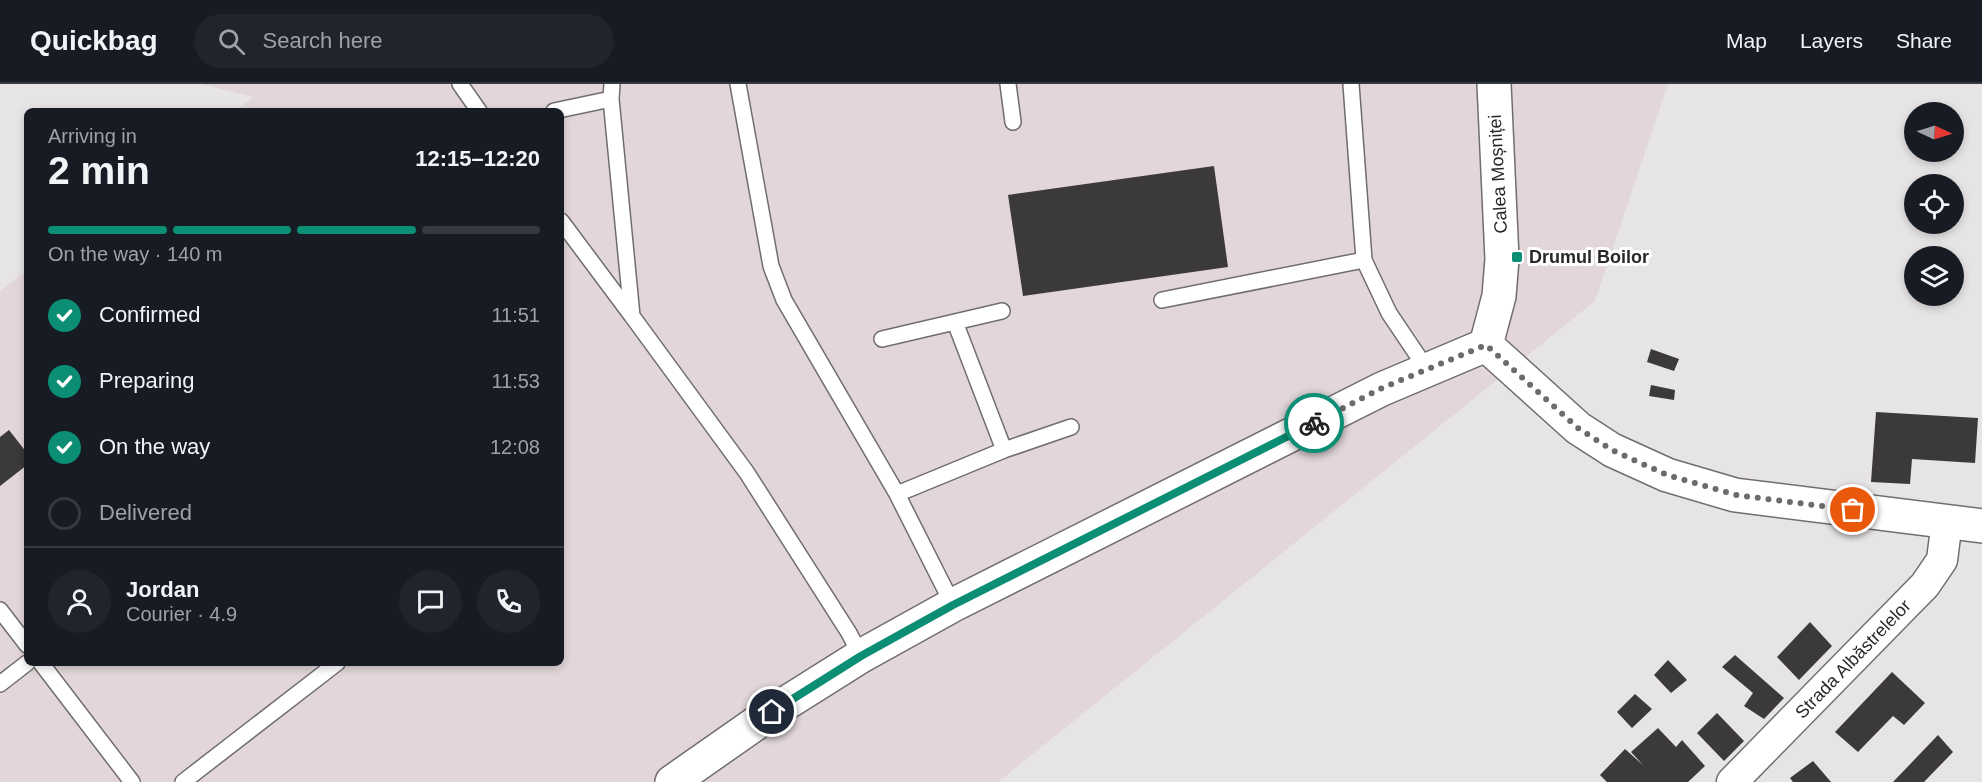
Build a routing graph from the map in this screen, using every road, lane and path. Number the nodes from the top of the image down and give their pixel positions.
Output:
1 (460, 84) edge
2 (738, 84) edge
3 (1008, 84) edge
4 (1351, 84) edge
5 (1494, 84) edge
6 (611, 92) edge
7 (476, 108) edge
8 (563, 108) edge
9 (1013, 122) dead end
10 (564, 225) edge
11 (1364, 260) junction
12 (1162, 300) dead end
13 (1002, 311) dead end
14 (632, 316) junction
15 (955, 322) junction
16 (882, 339) dead end
17 (1486, 345) junction
18 (1428, 371) junction
19 (1071, 427) dead end
20 (1004, 450) junction
21 (897, 494) junction
22 (1947, 521) junction
23 (1982, 526) edge
24 (953, 605) junction
25 (0, 610) edge
26 (24, 641) edge
27 (861, 656) junction
28 (24, 665) edge
29 (43, 666) edge
30 (333, 666) edge
31 (0, 684) edge
32 (132, 782) edge
33 (183, 782) edge
34 (672, 782) edge
35 (1732, 782) edge

1 - 7 lane
2 - 21 lane
3 - 9 lane
4 - 11 lane
5 - 17 street, Calea Moșniței
6 - 8 lane
6 - 14 lane
10 - 14 lane
11 - 12 lane
11 - 18 lane
13 - 15 lane
14 - 27 lane
15 - 16 lane
15 - 20 lane
17 - 18 street
17 - 22 street
18 - 24 street
19 - 20 lane
20 - 21 lane
21 - 24 lane
22 - 23 street
22 - 35 street, Strada Albăstrelelor
24 - 27 street
25 - 26 lane
27 - 34 street
28 - 31 lane
29 - 32 lane
30 - 33 lane

